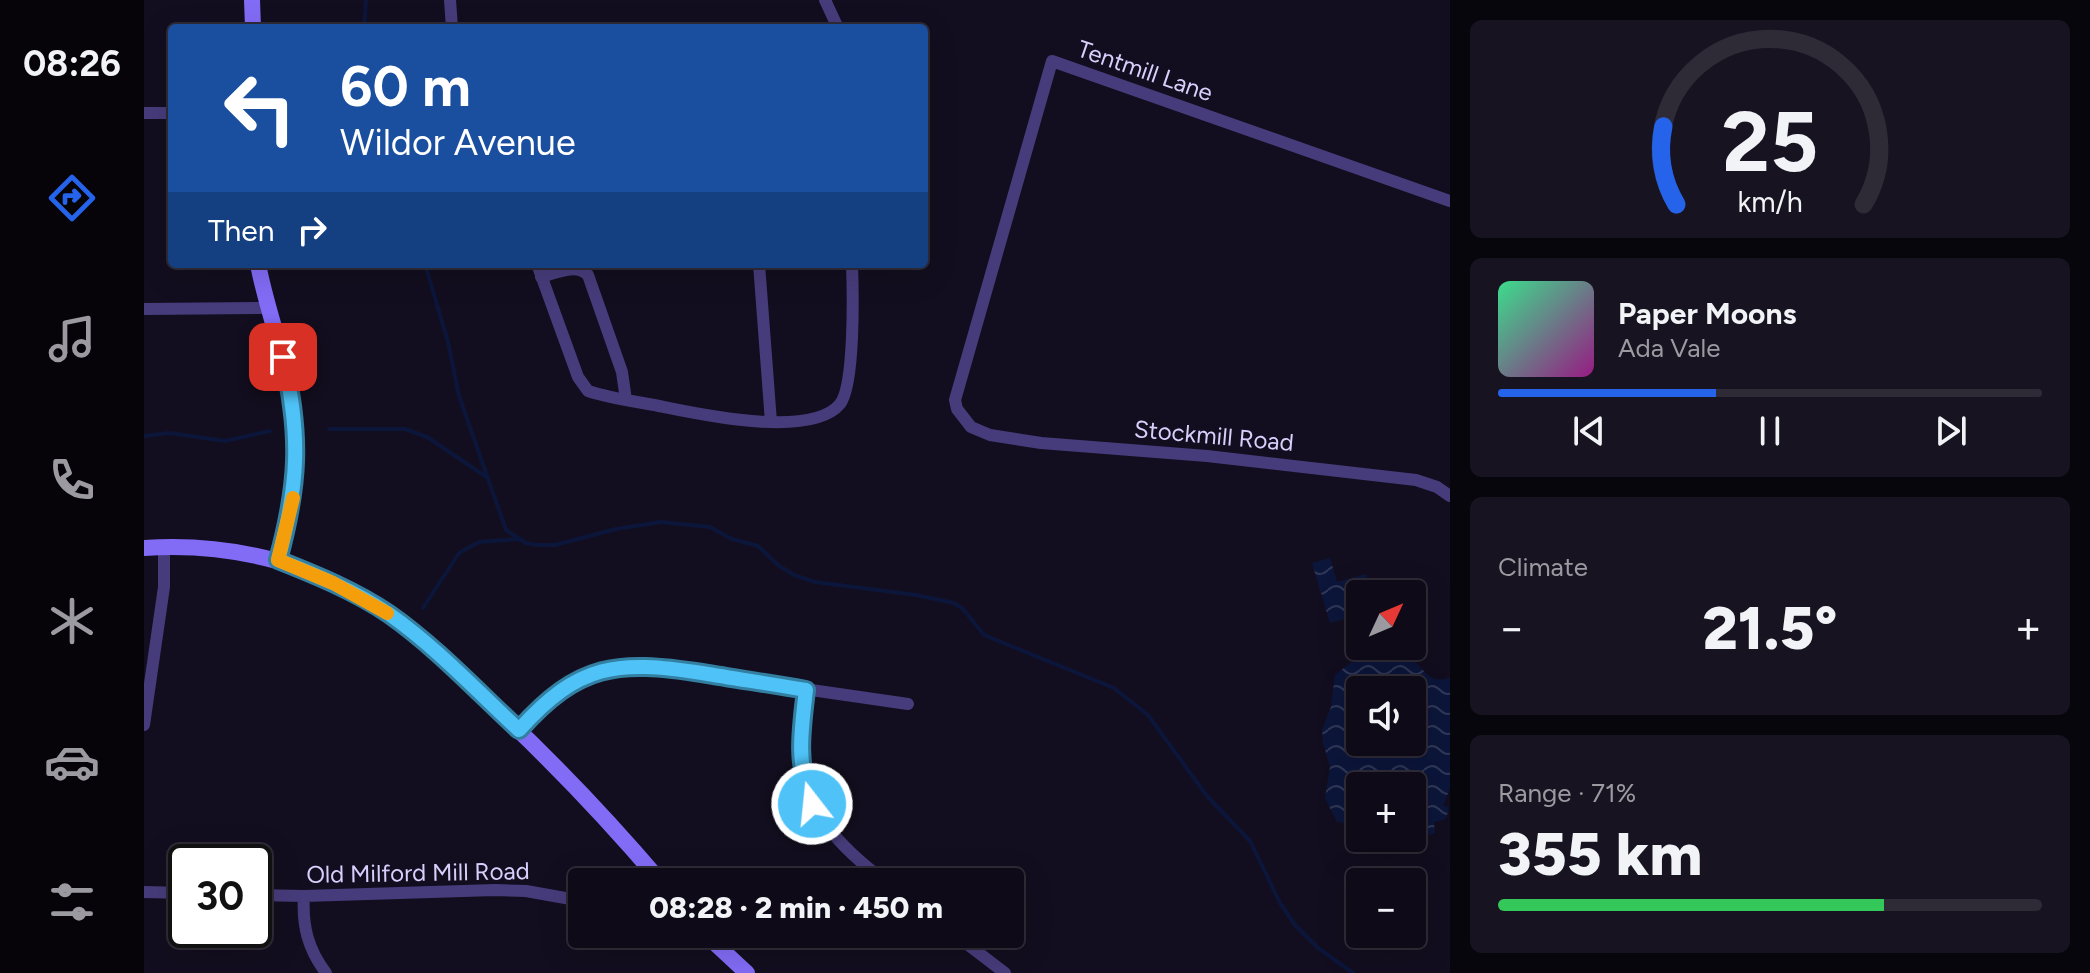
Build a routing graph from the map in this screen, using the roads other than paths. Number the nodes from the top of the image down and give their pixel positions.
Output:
1 (252, 0) edge
2 (450, 0) edge
3 (825, 0) edge
4 (253, 24) edge
5 (452, 24) edge
6 (836, 24) edge
7 (144, 113) edge
8 (168, 113) edge
9 (1450, 201) edge
10 (259, 268) edge
11 (759, 268) edge
12 (852, 268) edge
13 (539, 270) edge
14 (269, 308) junction
15 (144, 309) edge
16 (626, 400) junction
17 (771, 422) junction
18 (971, 427) joint
19 (1450, 496) edge
20 (164, 547) junction
21 (144, 548) edge
22 (278, 560) junction
23 (806, 690) junction
24 (908, 704) dead end
25 (144, 725) edge
26 (519, 730) junction
27 (649, 868) edge
28 (869, 868) edge
29 (144, 892) edge
30 (168, 893) edge
31 (272, 895) edge
32 (304, 896) junction
33 (568, 898) edge
34 (720, 948) edge
35 (972, 948) edge
36 (326, 973) edge
37 (747, 973) edge
38 (1005, 973) edge

1 - 4 main road
2 - 5 street
3 - 6 street
7 - 8 street
9 - 18 street, Tentmill Lane
10 - 14 main road
11 - 17 street
12 - 17 street
13 - 16 street
13 - 16 street
14 - 15 street
14 - 22 main road
16 - 17 street
18 - 19 street, Stockmill Road
20 - 21 main road
20 - 22 main road
20 - 25 street
22 - 26 main road
23 - 24 street
23 - 26 street
23 - 28 street
26 - 27 main road
29 - 30 street
31 - 32 street, Old Milford Mill Road
32 - 33 street, Old Milford Mill Road
32 - 36 street
34 - 37 main road
35 - 38 street

